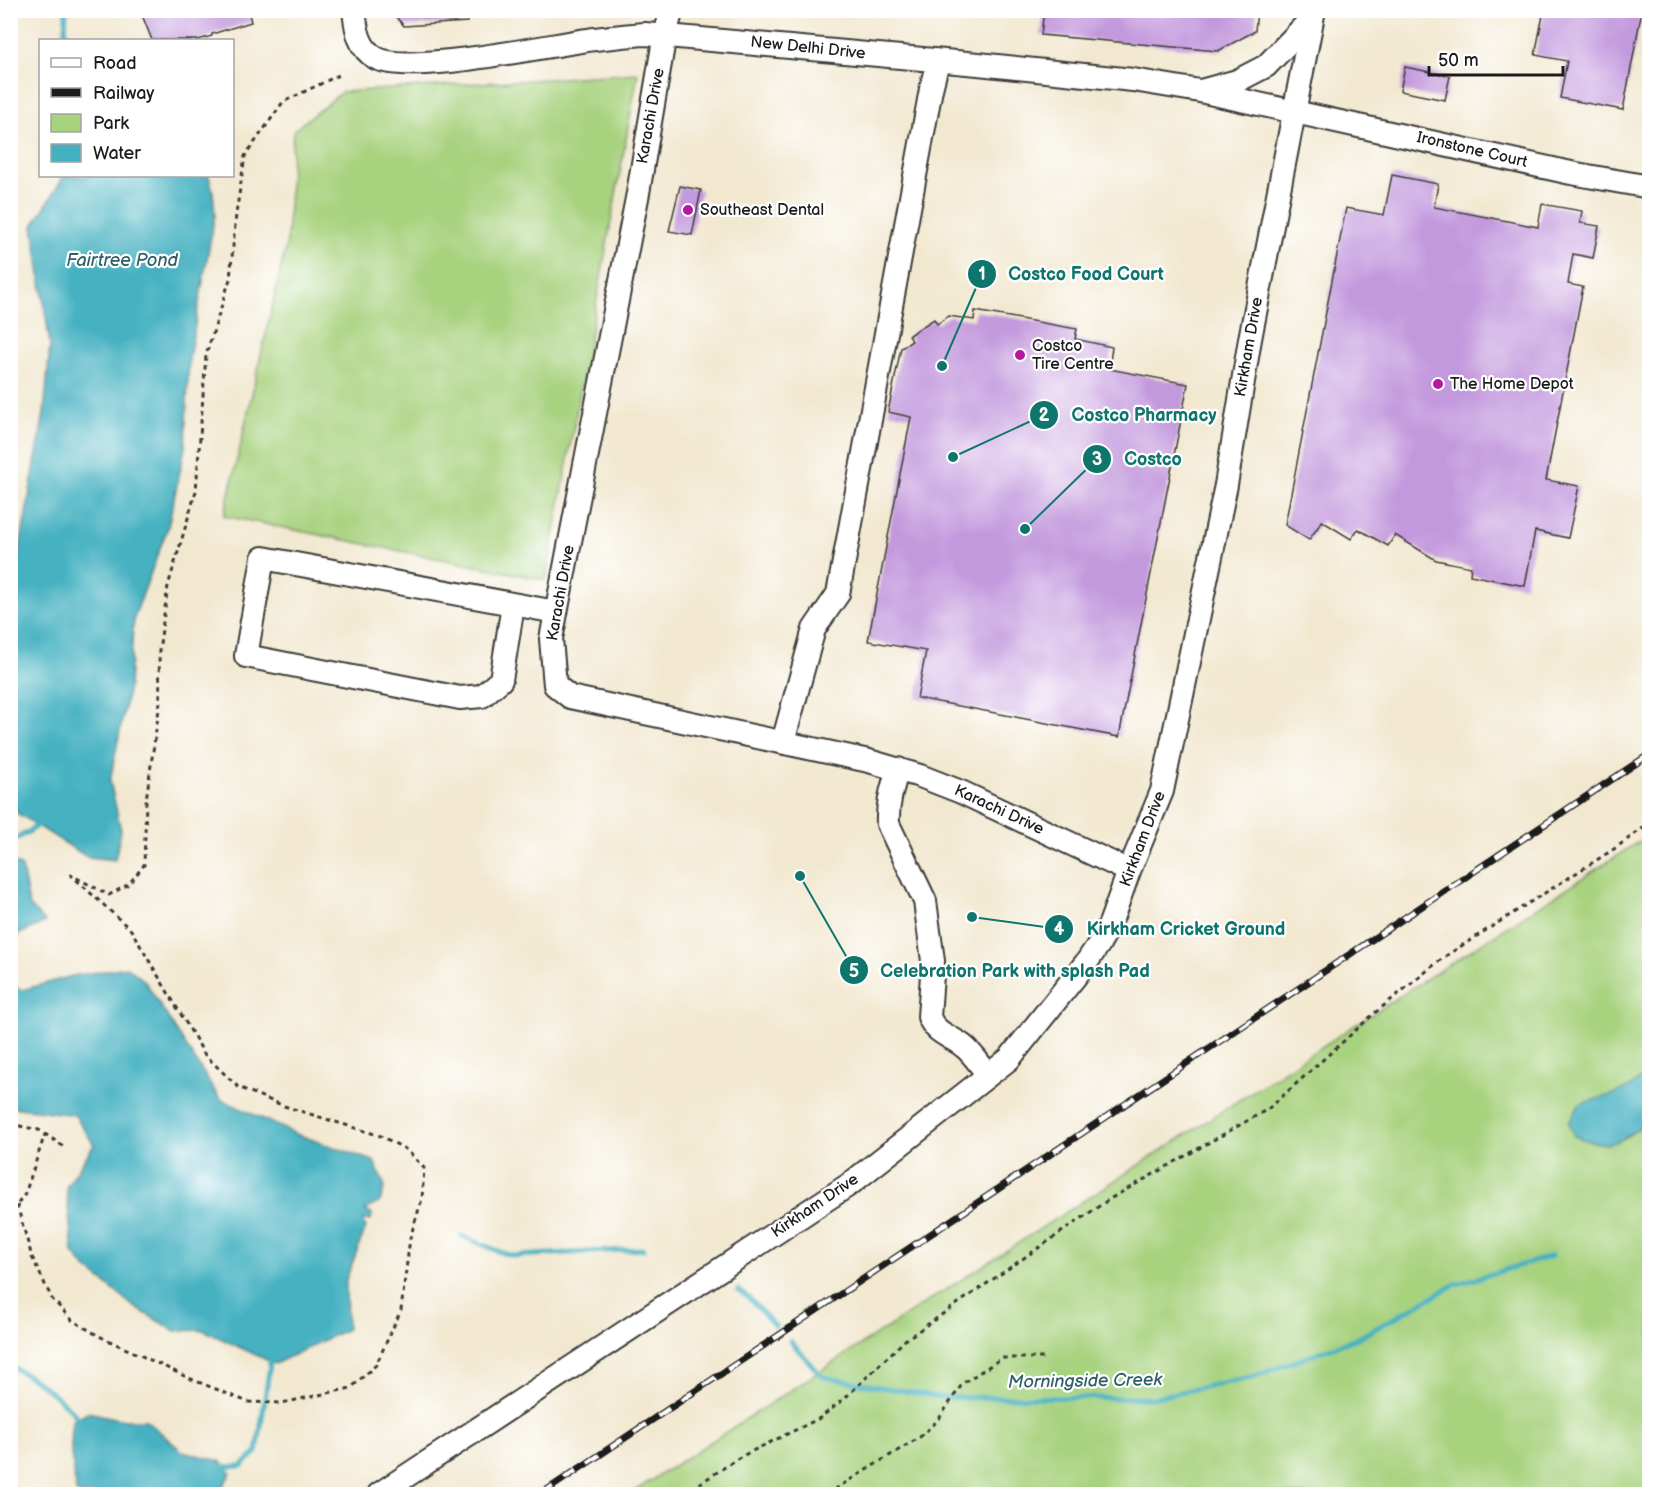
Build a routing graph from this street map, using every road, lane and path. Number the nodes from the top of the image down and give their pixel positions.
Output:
1 (354, 10) edge
2 (672, 10) edge
3 (1313, 14) edge
4 (666, 34) junction
5 (938, 61) junction
6 (340, 74) dead end
7 (1200, 91) junction
8 (1294, 111) junction
9 (1650, 187) edge
10 (513, 605) junction
11 (556, 612) junction
12 (783, 742) junction
13 (898, 770) junction
14 (1650, 823) edge
15 (1129, 871) junction
16 (988, 1075) junction
17 (10, 1124) edge
18 (45, 1134) junction
19 (66, 1149) dead end
20 (16, 1205) junction
21 (10, 1206) edge
22 (1044, 1358) dead end
23 (379, 1494) edge
24 (684, 1494) edge
25 (827, 1494) edge

1 - 4 street, New Delhi Drive
2 - 4 street, Karachi Drive
3 - 7 street
3 - 8 street, Kirkham Drive
4 - 5 street, New Delhi Drive
4 - 11 street, Karachi Drive
5 - 7 street, New Delhi Drive
5 - 12 street
6 - 20 path
7 - 8 street, New Delhi Drive
8 - 9 street, Ironstone Court
8 - 15 street, Kirkham Drive
10 - 10 street
10 - 11 street
11 - 12 street, Karachi Drive
12 - 13 street, Karachi Drive
13 - 15 street, Karachi Drive
13 - 16 street
14 - 24 path
15 - 16 street, Kirkham Drive
16 - 23 street, Kirkham Drive
17 - 18 path
18 - 19 path
18 - 20 path
20 - 21 path
22 - 25 path

